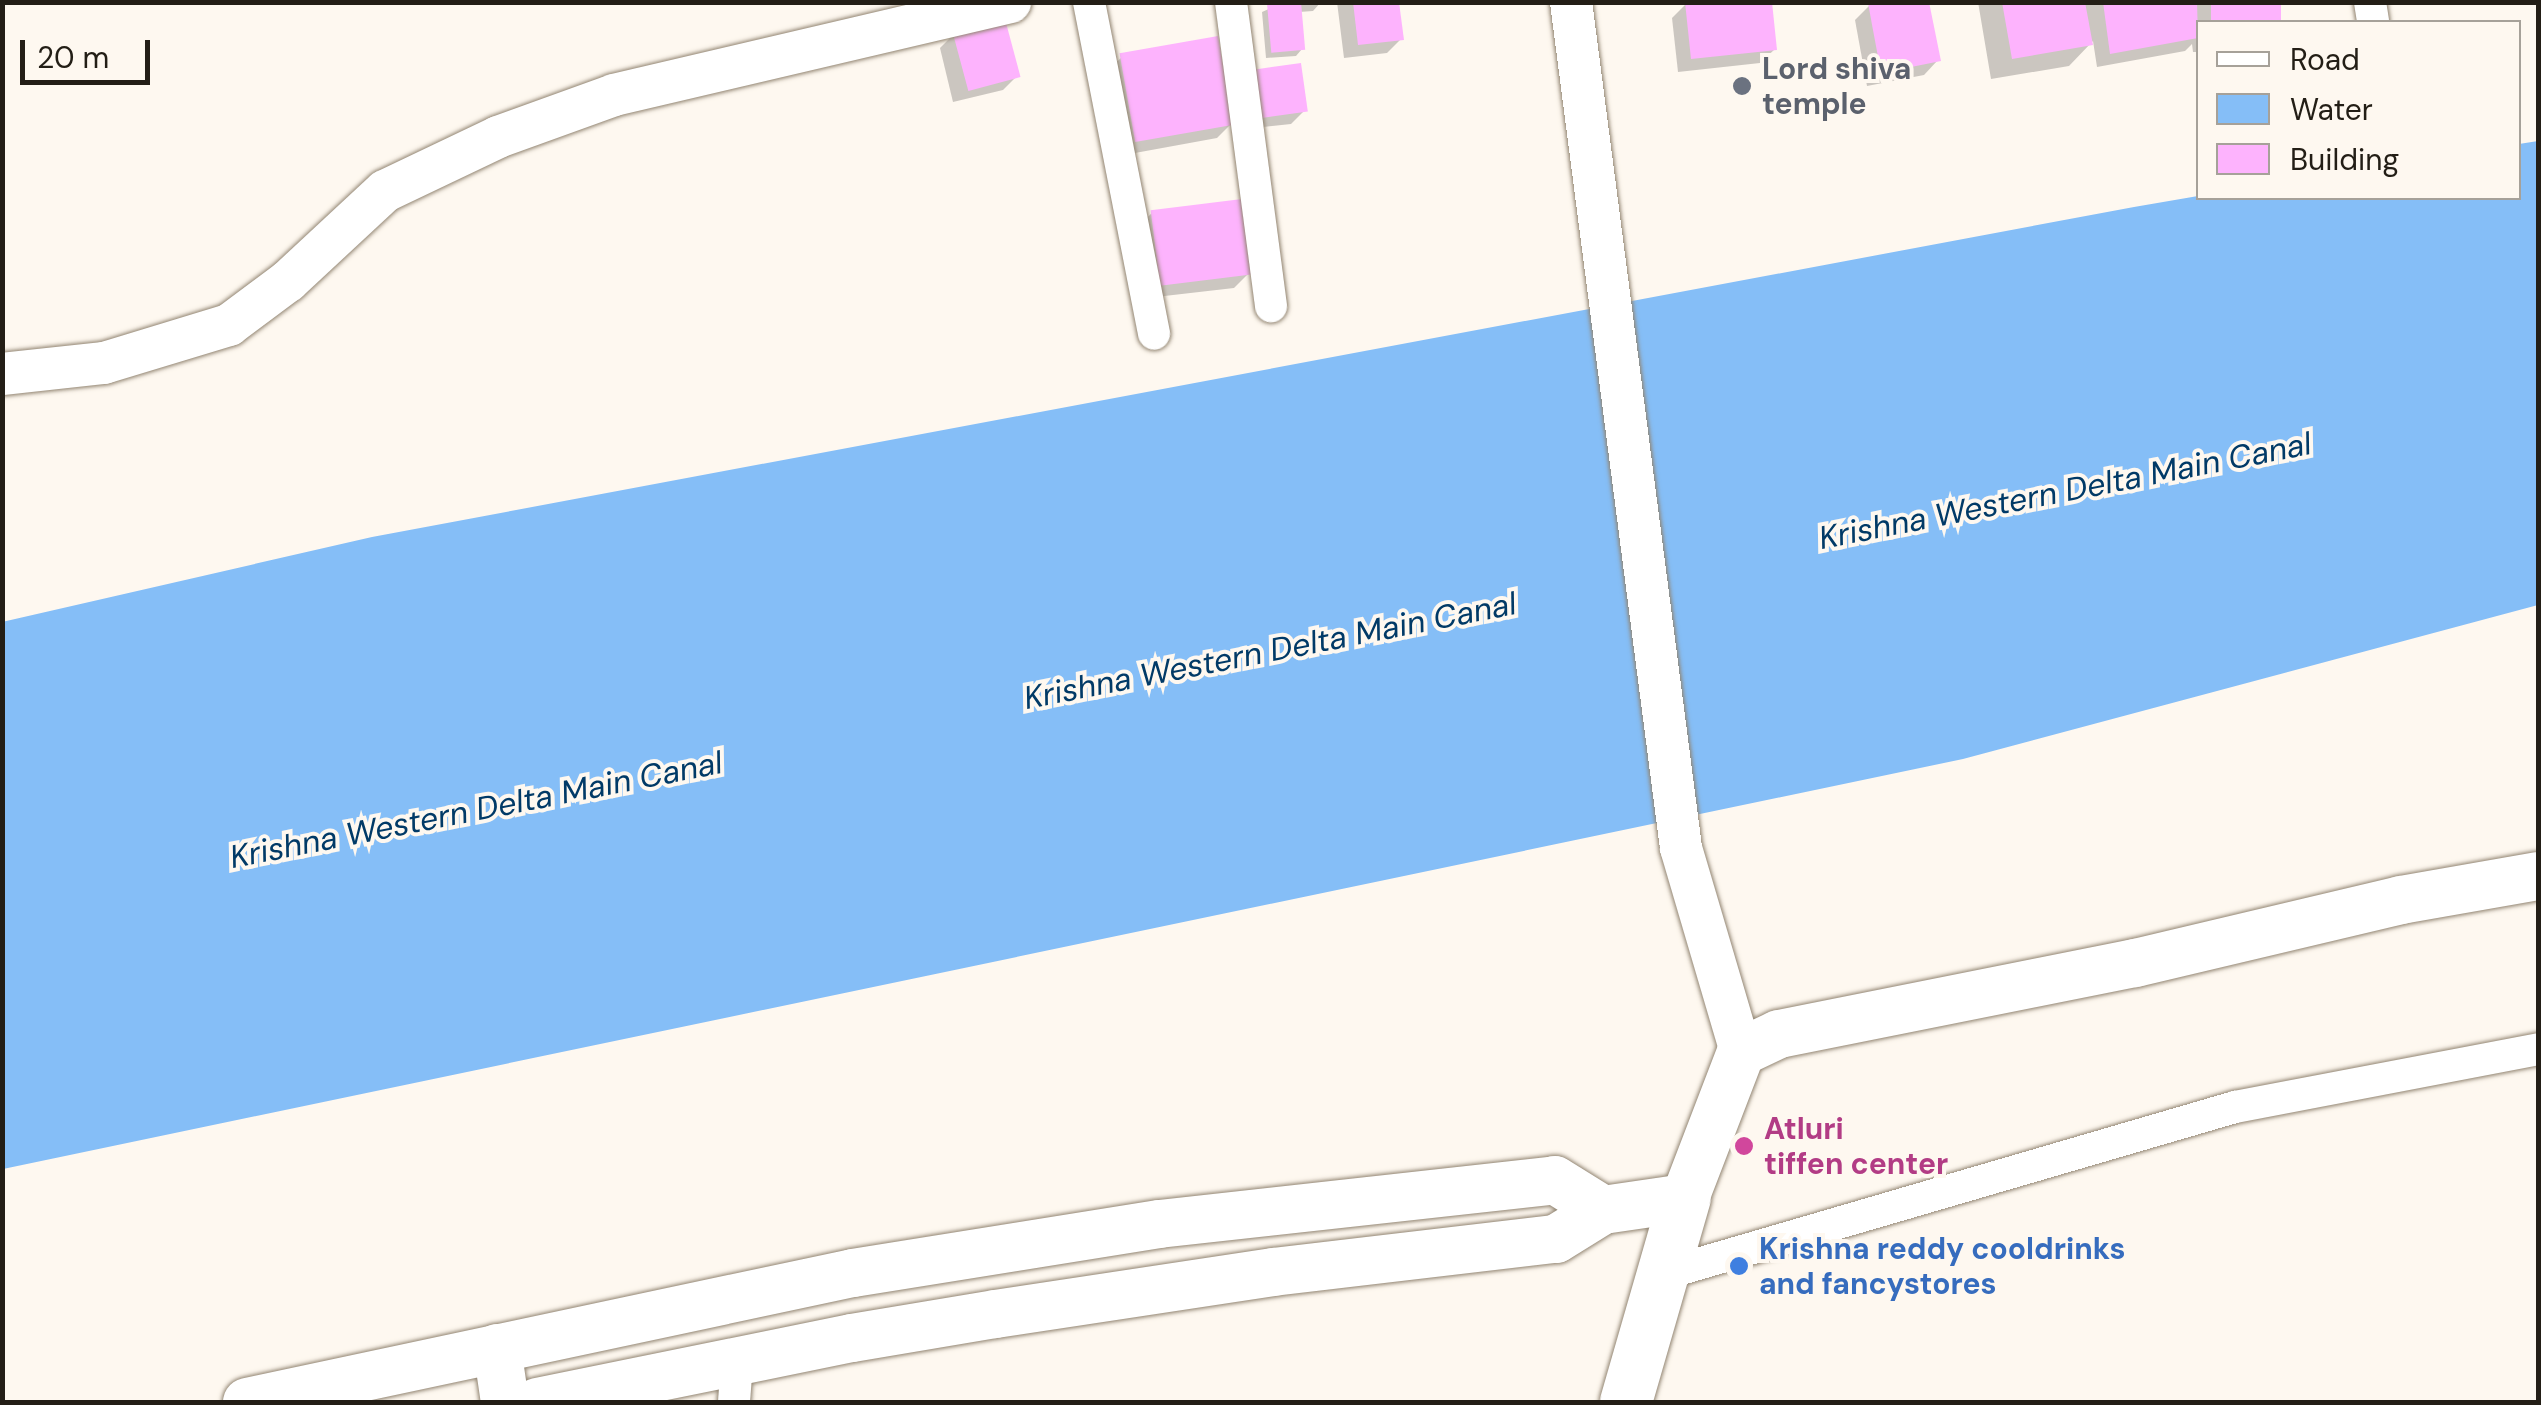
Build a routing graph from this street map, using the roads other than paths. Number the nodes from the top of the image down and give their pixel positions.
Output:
1 (1010, 2) edge
2 (1089, 2) edge
3 (1231, 2) edge
4 (1572, 2) edge
5 (1272, 306) dead end
6 (1154, 334) dead end
7 (2, 374) edge
8 (2538, 876) edge
9 (2538, 1049) edge
10 (1741, 1052) junction
11 (1686, 1198) junction
12 (1603, 1210) junction
13 (1667, 1273) junction
14 (497, 1348) junction
15 (736, 1382) edge
16 (1639, 1390) edge
17 (248, 1402) edge
18 (505, 1402) edge
19 (537, 1402) edge

1 - 7 street
2 - 6 street
3 - 5 street
4 - 10 street
8 - 10 main road
9 - 13 street
10 - 11 main road
11 - 12 main road
11 - 13 main road
12 - 14 main road
12 - 15 main road
13 - 16 main road
14 - 17 main road
14 - 18 main road
15 - 19 main road

